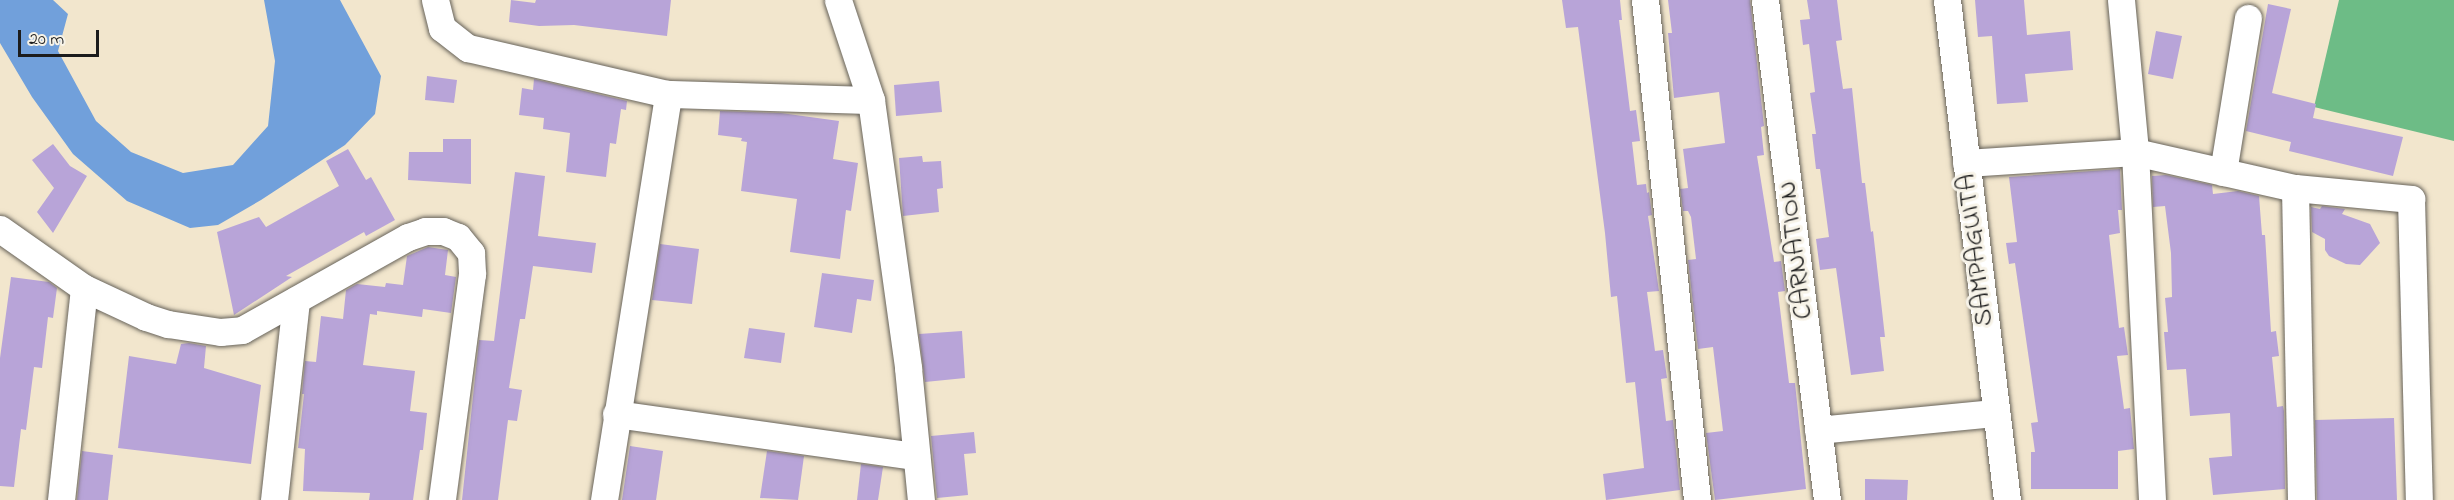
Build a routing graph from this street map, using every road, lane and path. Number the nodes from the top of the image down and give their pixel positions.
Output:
1 (435, 0) edge
2 (838, 0) edge
3 (1644, 0) edge
4 (1765, 0) edge
5 (1947, 0) edge
6 (2121, 0) edge
7 (2248, 18) dead end
8 (668, 94) junction
9 (871, 100) junction
10 (2135, 152) junction
11 (1966, 163) junction
12 (2223, 172) junction
13 (2295, 188) junction
14 (0, 229) edge
15 (84, 288) junction
16 (296, 300) junction
17 (1996, 413) junction
18 (616, 414) junction
19 (1818, 430) junction
20 (916, 456) junction
21 (61, 500) edge
22 (274, 500) edge
23 (442, 500) edge
24 (604, 500) edge
25 (921, 500) edge
26 (1697, 500) edge
27 (1827, 500) edge
28 (2007, 500) edge
29 (2152, 500) edge
30 (2301, 500) edge
31 (2419, 500) edge

1 - 8 street
2 - 9 street
3 - 26 street
4 - 19 street, CARNATION
5 - 11 street, SAMPAGUITA
6 - 10 street
7 - 12 street
8 - 9 street
8 - 18 street
9 - 20 street
10 - 11 street
10 - 12 street
10 - 29 street
11 - 17 street, SAMPAGUITA
12 - 13 street
13 - 30 street
13 - 31 street
14 - 15 street
15 - 16 street
15 - 21 street
16 - 22 street
16 - 23 street
17 - 19 street
17 - 28 street, SAMPAGUITA
18 - 20 street
18 - 24 street
19 - 27 street, CARNATION
20 - 25 street

